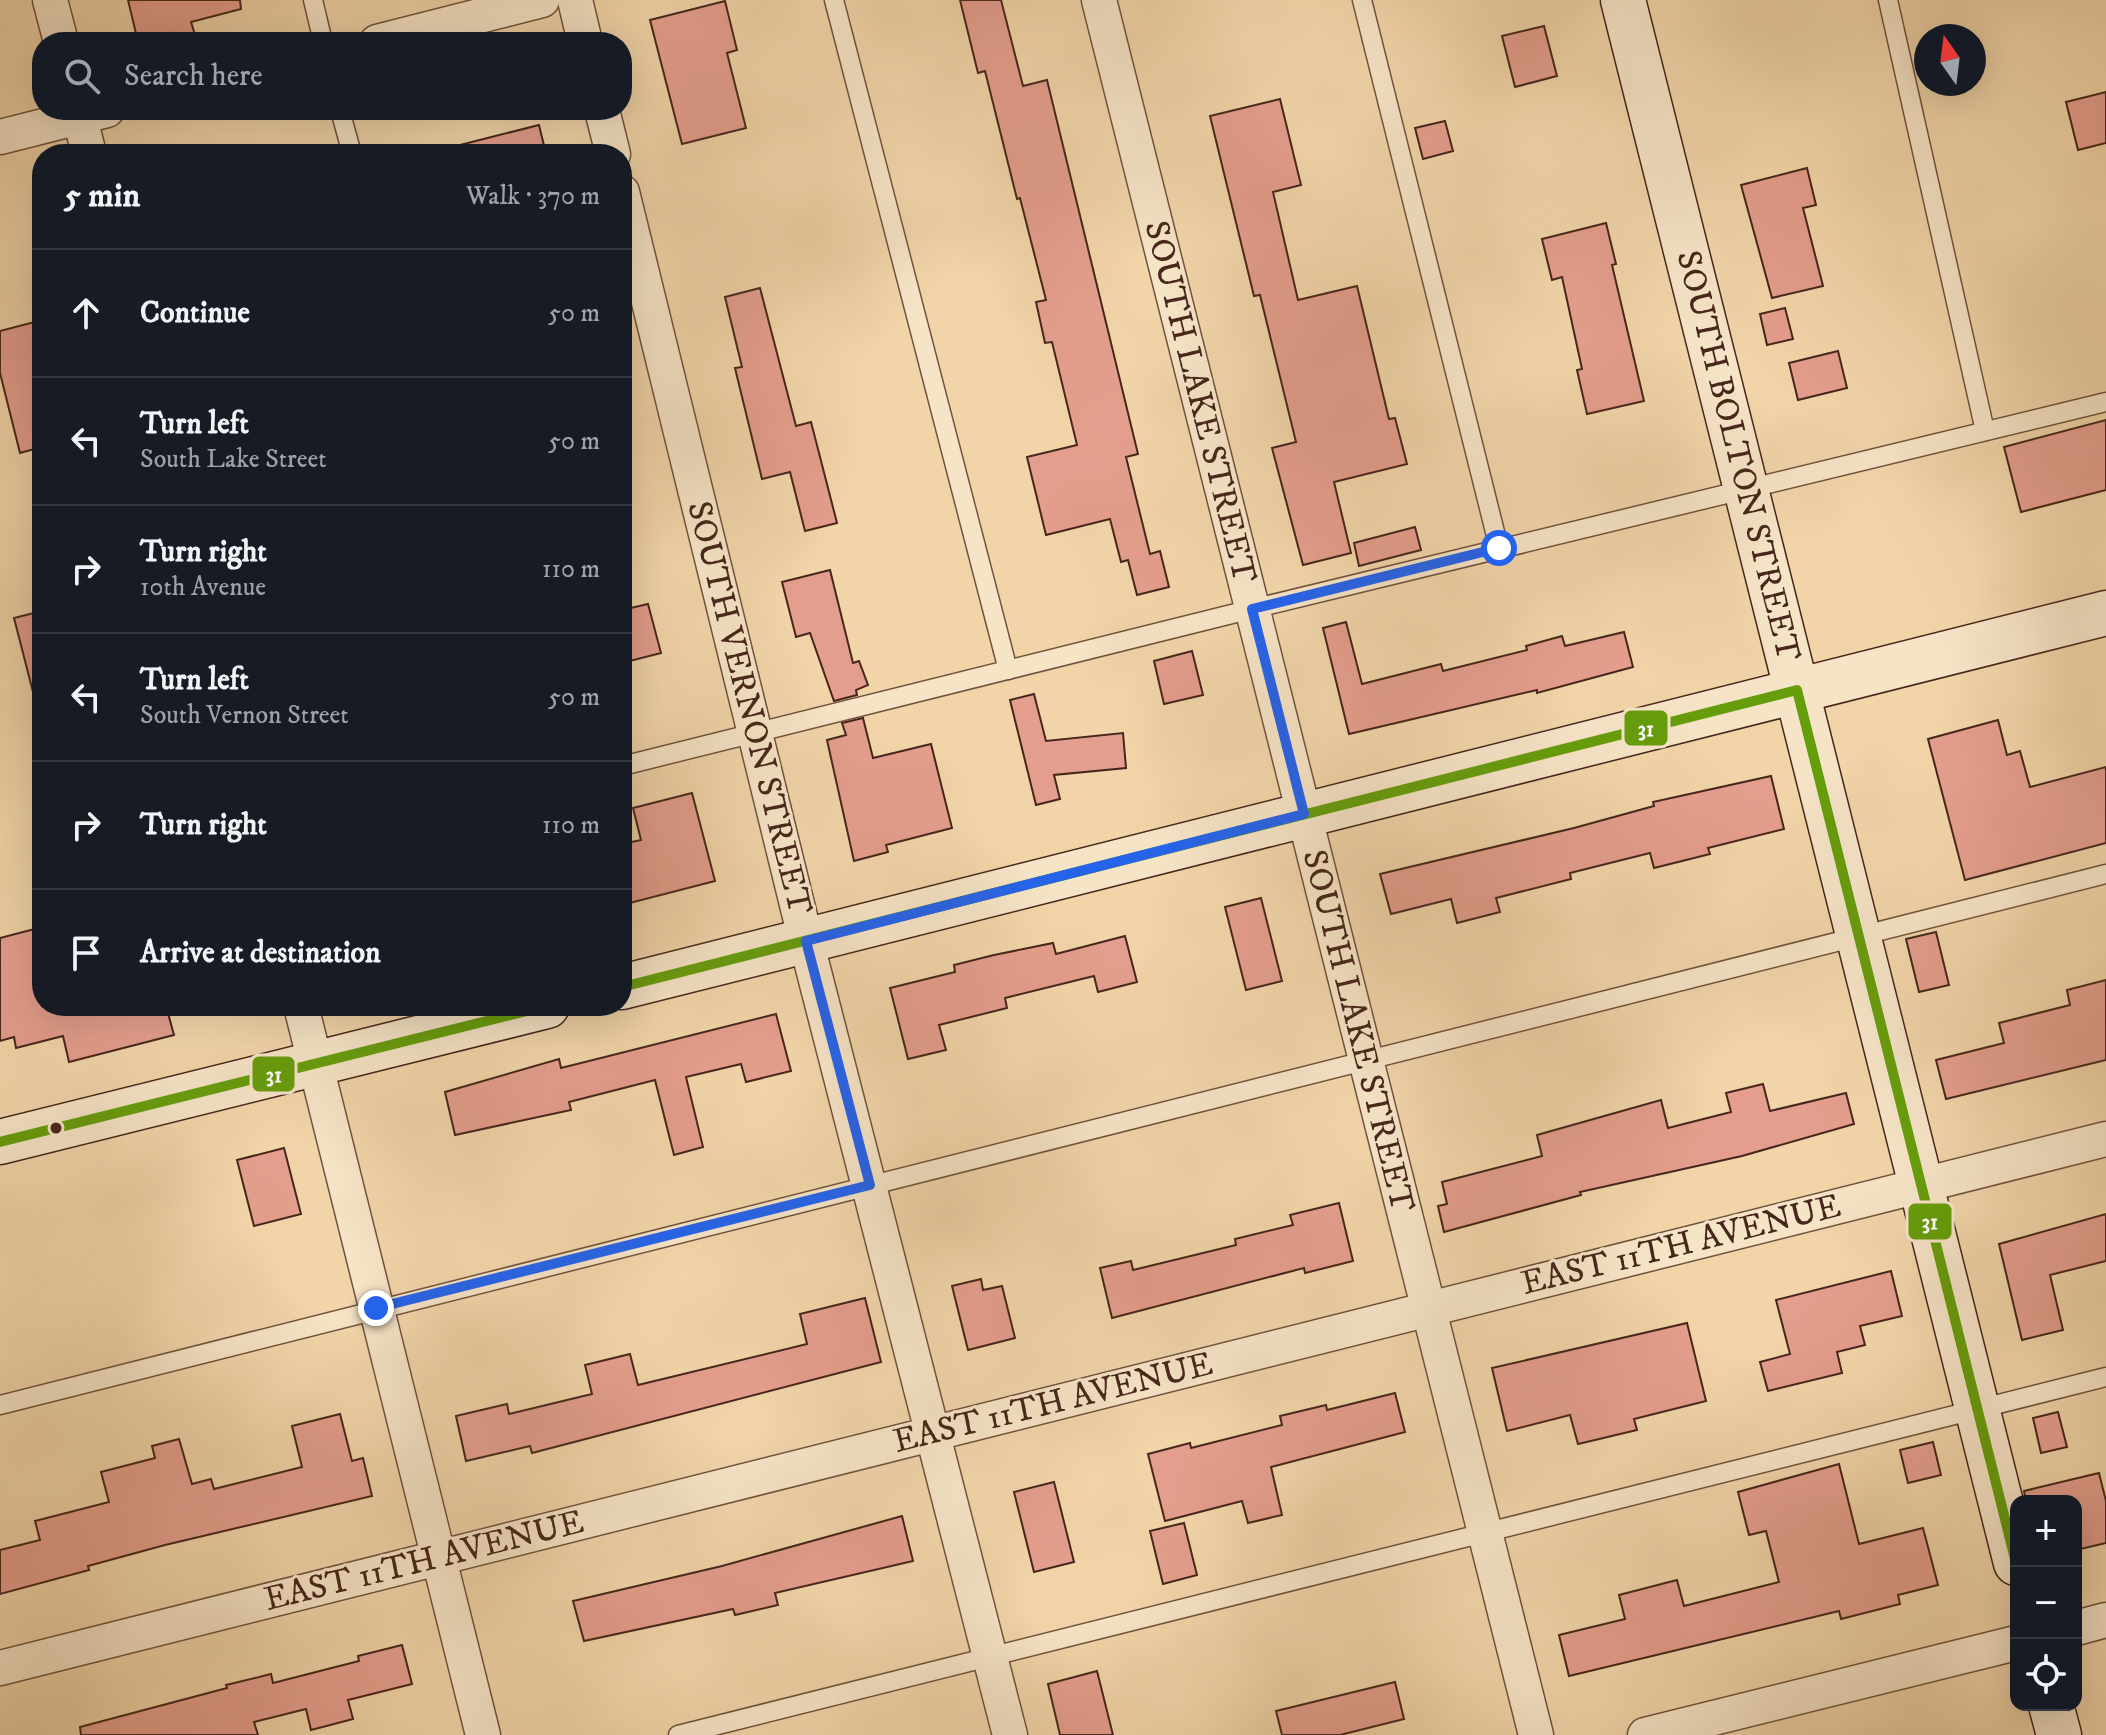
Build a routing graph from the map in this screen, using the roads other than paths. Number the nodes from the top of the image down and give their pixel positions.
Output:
1 (50, 0) edge
2 (313, 0) edge
3 (542, 0) edge
4 (575, 0) edge
5 (834, 0) edge
6 (1099, 0) edge
7 (1362, 0) edge
8 (1623, 0) edge
9 (1888, 0) edge
10 (58, 32) edge
11 (321, 32) edge
12 (416, 32) edge
13 (583, 32) edge
14 (60, 120) edge
15 (88, 120) edge
16 (343, 120) edge
17 (604, 120) edge
18 (0, 137) edge
19 (89, 144) edge
20 (349, 144) edge
21 (610, 144) edge
22 (632, 233) edge
23 (2106, 402) edge
24 (1985, 431) junction
25 (1746, 488) junction
26 (1499, 548) junction
27 (1252, 609) junction
28 (2106, 613) edge
29 (1008, 670) junction
30 (1797, 690) junction
31 (755, 733) junction
32 (632, 764) edge
33 (1304, 814) junction
34 (2106, 874) edge
35 (1859, 936) junction
36 (806, 941) junction
37 (632, 984) edge
38 (304, 1016) edge
39 (507, 1016) edge
40 (1366, 1063) junction
41 (316, 1064) junction
42 (2106, 1139) edge
43 (0, 1142) edge
44 (870, 1185) junction
45 (1923, 1186) junction
46 (376, 1308) junction
47 (1427, 1308) junction
48 (2106, 1377) edge
49 (0, 1405) edge
50 (1978, 1408) junction
51 (936, 1434) junction
52 (1484, 1531) junction
53 (2010, 1539) edge
54 (439, 1558) junction
55 (2106, 1620) edge
56 (2082, 1626) edge
57 (2010, 1644) edge
58 (991, 1657) junction
59 (0, 1668) edge
60 (2053, 1711) edge
61 (483, 1735) edge
62 (678, 1735) edge
63 (1010, 1735) edge
64 (1536, 1735) edge
65 (1645, 1735) edge
66 (2059, 1735) edge

1 - 10 street
2 - 11 lane
3 - 12 street
4 - 13 street
5 - 29 lane
6 - 27 street, SOUTH LAKE STREET
7 - 26 lane
8 - 25 main road, SOUTH BOLTON STREET
9 - 24 lane
14 - 18 street
15 - 19 street
16 - 20 lane
17 - 21 street
22 - 31 street, SOUTH VERNON STREET
23 - 24 lane
24 - 25 lane
25 - 26 lane
25 - 30 main road, SOUTH BOLTON STREET
26 - 27 lane
27 - 29 lane
27 - 33 street, SOUTH LAKE STREET
28 - 30 main road
29 - 31 lane
30 - 33 main road
30 - 35 main road, SOUTH BOLTON STREET
31 - 32 lane
31 - 36 street, SOUTH VERNON STREET
33 - 36 main road
33 - 40 street, SOUTH LAKE STREET
34 - 35 lane
35 - 40 lane
35 - 45 main road, SOUTH BOLTON STREET
36 - 37 main road
36 - 44 street, SOUTH VERNON STREET
38 - 41 street
39 - 41 main road
40 - 44 lane
40 - 47 street, SOUTH LAKE STREET
41 - 43 main road
41 - 46 street
42 - 45 street, EAST 11TH AVENUE
44 - 46 lane
44 - 51 street, SOUTH VERNON STREET
45 - 47 street, EAST 11TH AVENUE
45 - 50 main road, SOUTH BOLTON STREET
46 - 49 lane
46 - 54 street
47 - 51 street, EAST 11TH AVENUE
47 - 52 street, SOUTH LAKE STREET
48 - 50 lane
50 - 52 lane
50 - 53 main road, SOUTH BOLTON STREET
51 - 54 street, EAST 11TH AVENUE
51 - 58 street, SOUTH VERNON STREET
52 - 58 lane
52 - 64 street, SOUTH LAKE STREET
54 - 59 street, EAST 11TH AVENUE
54 - 61 street
55 - 56 street
57 - 65 street
58 - 62 lane
58 - 63 street, SOUTH VERNON STREET
60 - 66 main road

